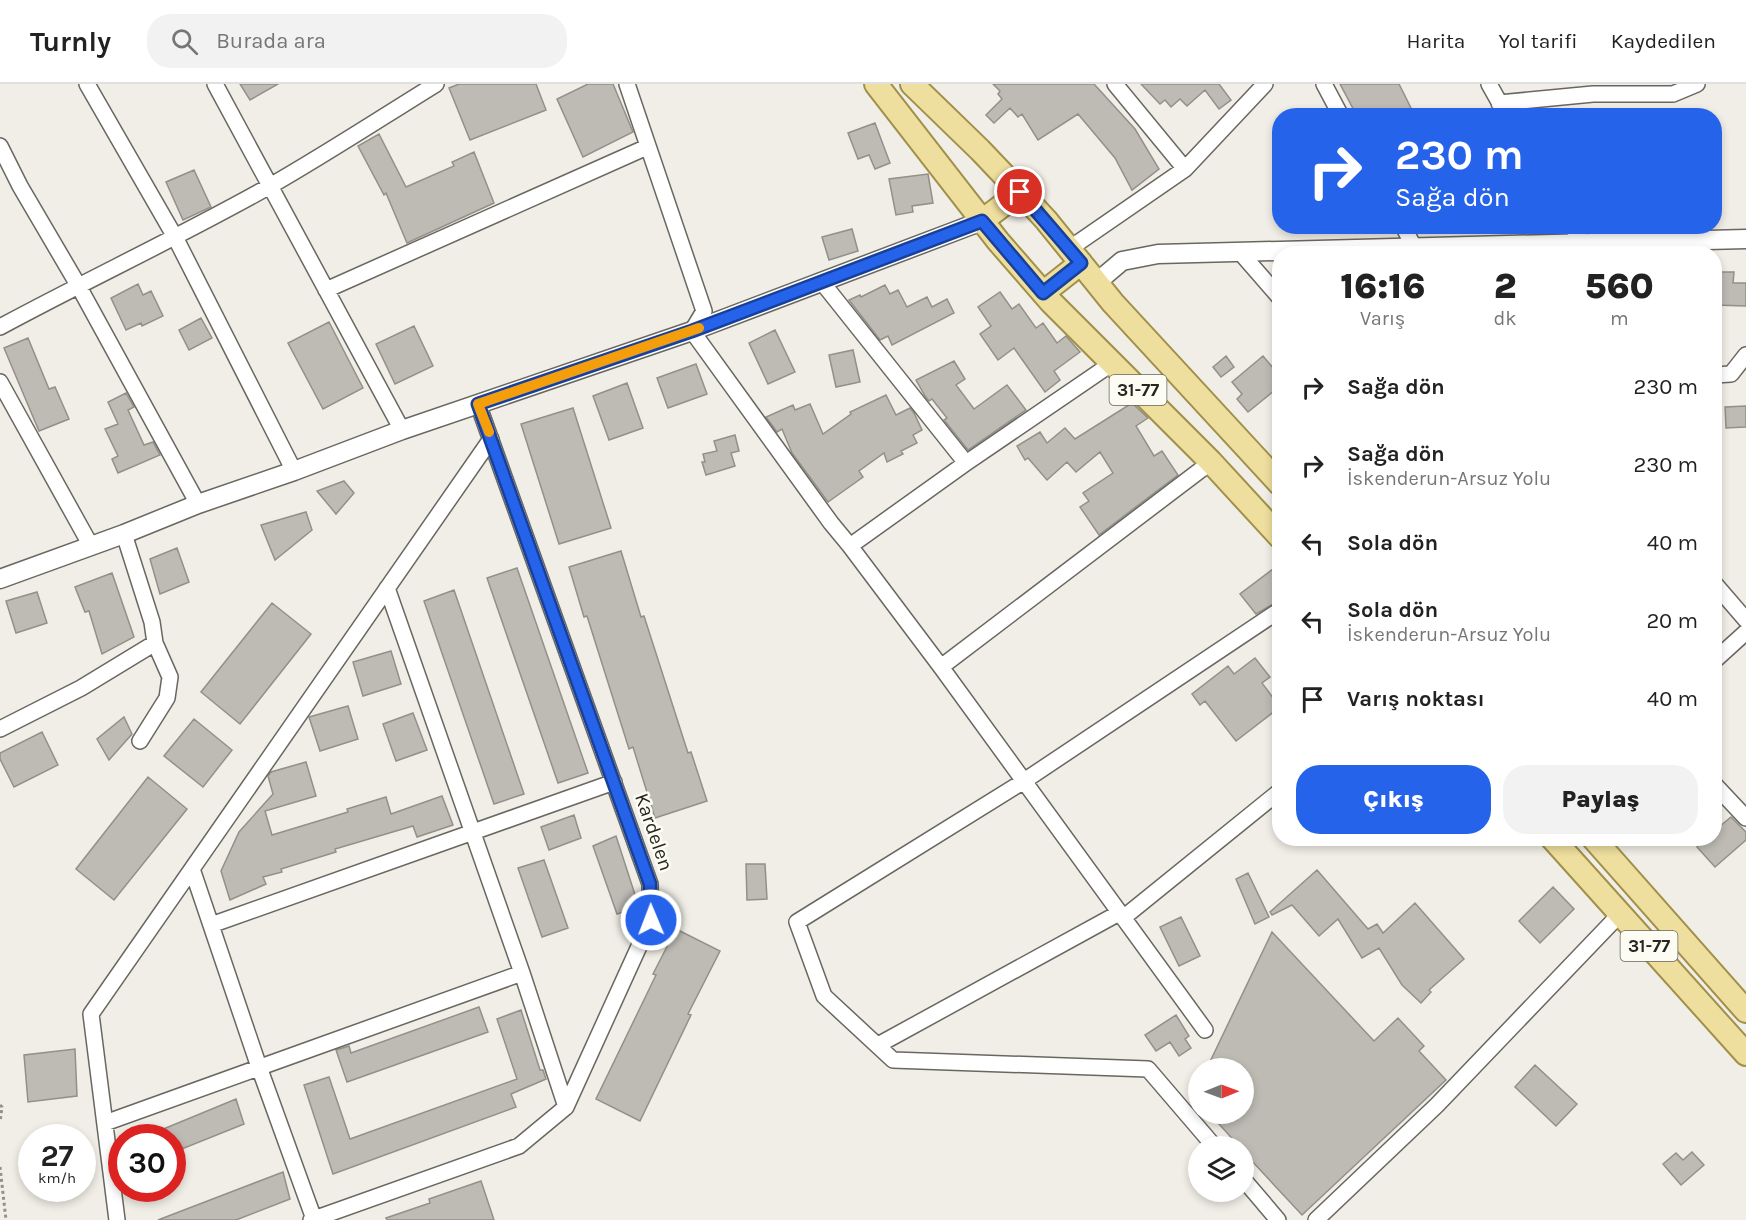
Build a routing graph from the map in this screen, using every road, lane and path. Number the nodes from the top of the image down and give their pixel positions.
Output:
1 (87, 84) edge
2 (215, 84) edge
3 (436, 84) edge
4 (876, 84) edge
5 (912, 84) edge
6 (1115, 84) edge
7 (1265, 84) edge
8 (1324, 84) edge
9 (1489, 84) edge
10 (1697, 84) edge
11 (632, 86) edge
12 (1593, 89) edge
13 (1633, 89) edge
14 (1337, 108) edge
15 (1502, 108) edge
16 (1508, 108) edge
17 (0, 146) edge
18 (647, 147) junction
19 (1185, 169) junction
20 (270, 186) junction
21 (1020, 192) junction
22 (982, 221) junction
23 (1577, 234) edge
24 (175, 237) junction
25 (1746, 239) edge
26 (1457, 246) edge
27 (1240, 252) junction
28 (1272, 252) edge
29 (1075, 256) junction
30 (821, 281) junction
31 (1096, 283) junction
32 (78, 285) junction
33 (1272, 289) edge
34 (326, 290) junction
35 (1043, 293) junction
36 (0, 327) edge
37 (692, 331) junction
38 (1746, 355) edge
39 (1111, 364) junction
40 (1722, 375) edge
41 (0, 382) edge
42 (478, 404) junction
43 (402, 430) junction
44 (491, 439) junction
45 (1211, 462) junction
46 (966, 463) junction
47 (294, 471) junction
48 (1272, 473) edge
49 (198, 504) junction
50 (1272, 528) edge
51 (124, 534) junction
52 (91, 546) junction
53 (850, 546) junction
54 (0, 579) edge
55 (387, 588) junction
56 (1722, 592) edge
57 (1272, 615) edge
58 (1746, 620) edge
59 (1746, 632) edge
60 (155, 643) junction
61 (1722, 654) edge
62 (940, 667) junction
63 (0, 729) edge
64 (140, 741) dead end
65 (1024, 781) junction
66 (614, 782) junction
67 (1722, 792) edge
68 (1272, 797) edge
69 (1746, 818) edge
70 (473, 831) junction
71 (1559, 846) edge
72 (1600, 846) edge
73 (192, 869) junction
74 (1620, 914) junction
75 (1121, 915) junction
76 (211, 925) junction
77 (522, 973) junction
78 (1746, 1011) edge
79 (1205, 1030) dead end
80 (878, 1045) junction
81 (1746, 1053) edge
82 (259, 1067) junction
83 (0, 1105) edge
84 (567, 1107) junction
85 (0, 1122) edge
86 (105, 1123) junction
87 (1205, 1136) edge
88 (0, 1167) edge
89 (1254, 1192) edge
90 (313, 1219) edge
91 (6, 1220) edge
92 (117, 1220) edge
93 (1278, 1220) edge
94 (1316, 1220) edge

1 - 24 street
2 - 20 street
3 - 20 street
4 - 22 main road, 31-77
5 - 21 main road
6 - 19 street
7 - 19 street
8 - 14 street
9 - 15 street
10 - 13 street
11 - 18 street
12 - 13 street
12 - 16 street
17 - 32 street
18 - 34 street
18 - 37 street
19 - 29 street
20 - 24 street
20 - 34 street
21 - 22 main road
21 - 29 main road
22 - 30 street
22 - 35 main road, 31-77
23 - 25 street
23 - 26 street
24 - 32 street
24 - 47 street
27 - 28 street
27 - 31 street
27 - 33 street
29 - 31 main road
29 - 35 main road
30 - 37 street
30 - 46 street
31 - 48 main road
32 - 36 street
32 - 49 street
34 - 43 street
35 - 39 main road, 31-77
37 - 42 street
37 - 53 street
38 - 40 street
39 - 45 main road, 31-77
39 - 46 street
41 - 52 street
42 - 43 street
42 - 44 street, Kardelen
43 - 47 street
44 - 55 street
44 - 66 street, Kardelen
45 - 50 main road, 31-77
45 - 62 street
46 - 53 street
47 - 49 street
49 - 51 street
51 - 52 street
51 - 60 street
52 - 54 street
53 - 62 street
55 - 70 street
55 - 73 street
56 - 58 street
57 - 65 street
59 - 61 street
60 - 63 street
60 - 64 street
62 - 65 street
65 - 75 street
65 - 80 street
66 - 70 street
66 - 84 street, Kardelen
67 - 69 street
68 - 75 street
70 - 76 street
70 - 77 street
71 - 74 main road, 31-77
72 - 78 main road
73 - 76 street
73 - 86 street
74 - 81 main road, 31-77
74 - 94 street
75 - 79 street
75 - 80 street
76 - 82 street
77 - 82 street
77 - 84 street
80 - 87 street
82 - 86 street
82 - 90 street
83 - 85 path
84 - 90 street, Kardelen
86 - 92 street
88 - 91 path
89 - 93 street

